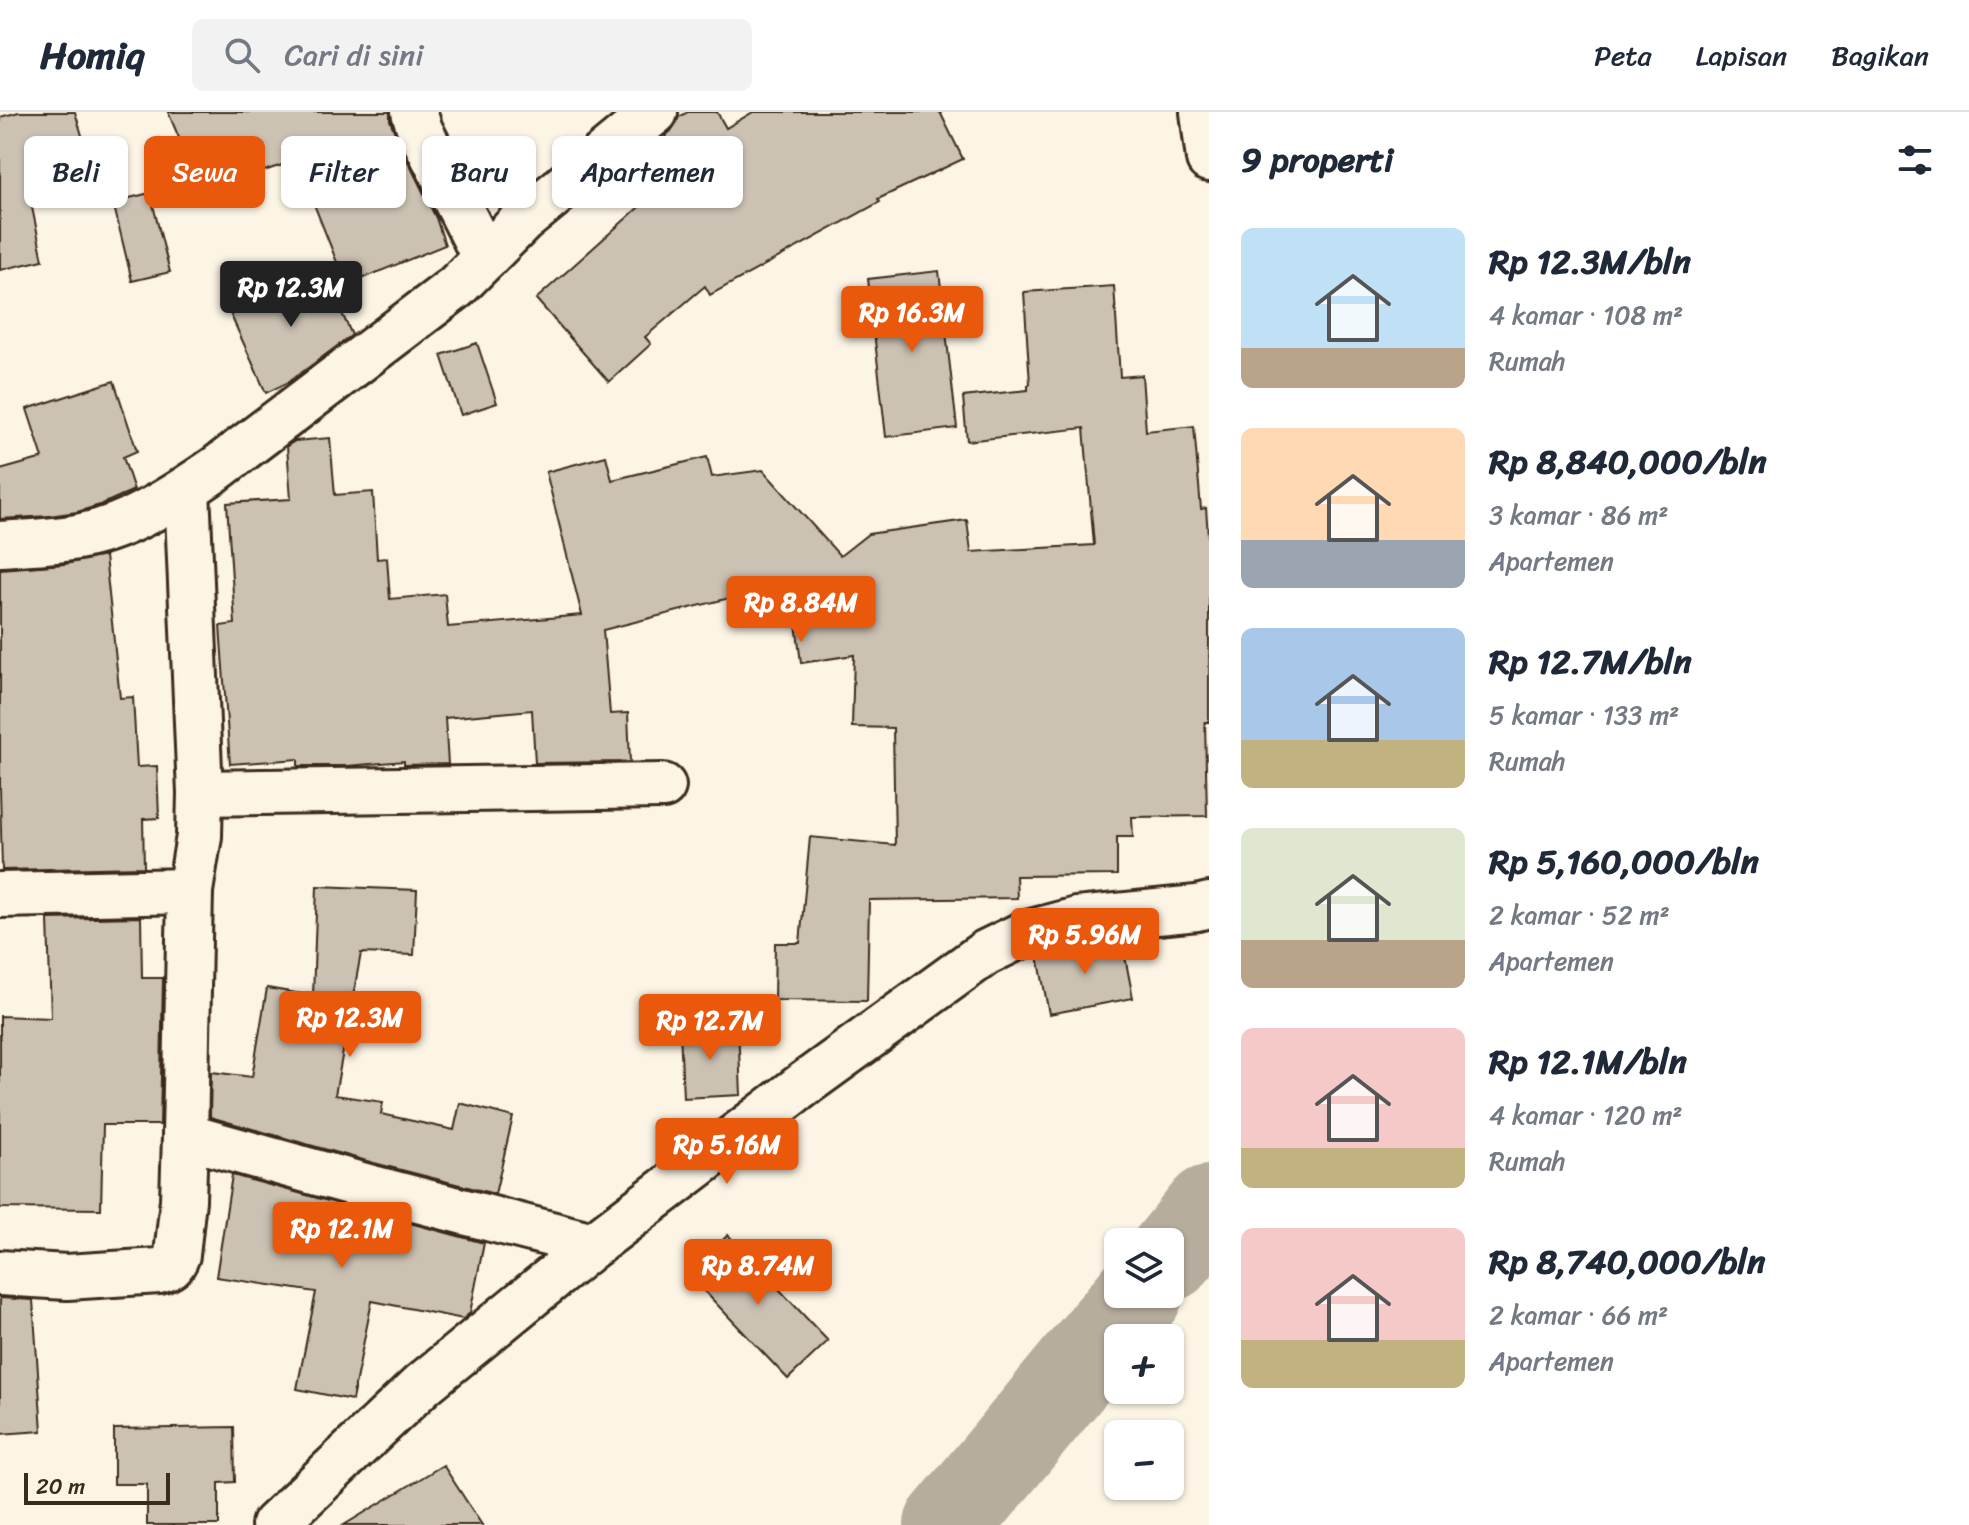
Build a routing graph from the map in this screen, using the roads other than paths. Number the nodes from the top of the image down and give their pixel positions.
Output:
1 (414, 112) edge
2 (655, 112) edge
3 (1203, 112) edge
4 (1209, 159) edge
5 (485, 258) junction
6 (187, 489) junction
7 (0, 544) edge
8 (663, 786) dead end
9 (200, 793) junction
10 (190, 891) junction
11 (0, 895) edge
12 (1209, 905) edge
13 (185, 1136) junction
14 (593, 1245) junction
15 (0, 1273) edge
16 (274, 1525) edge

1 - 5 street
2 - 5 street
3 - 4 street
5 - 6 street
6 - 7 street
6 - 9 street
8 - 9 street
9 - 10 street
10 - 11 street
10 - 13 street
12 - 14 street
13 - 14 street
13 - 15 street
14 - 16 street

